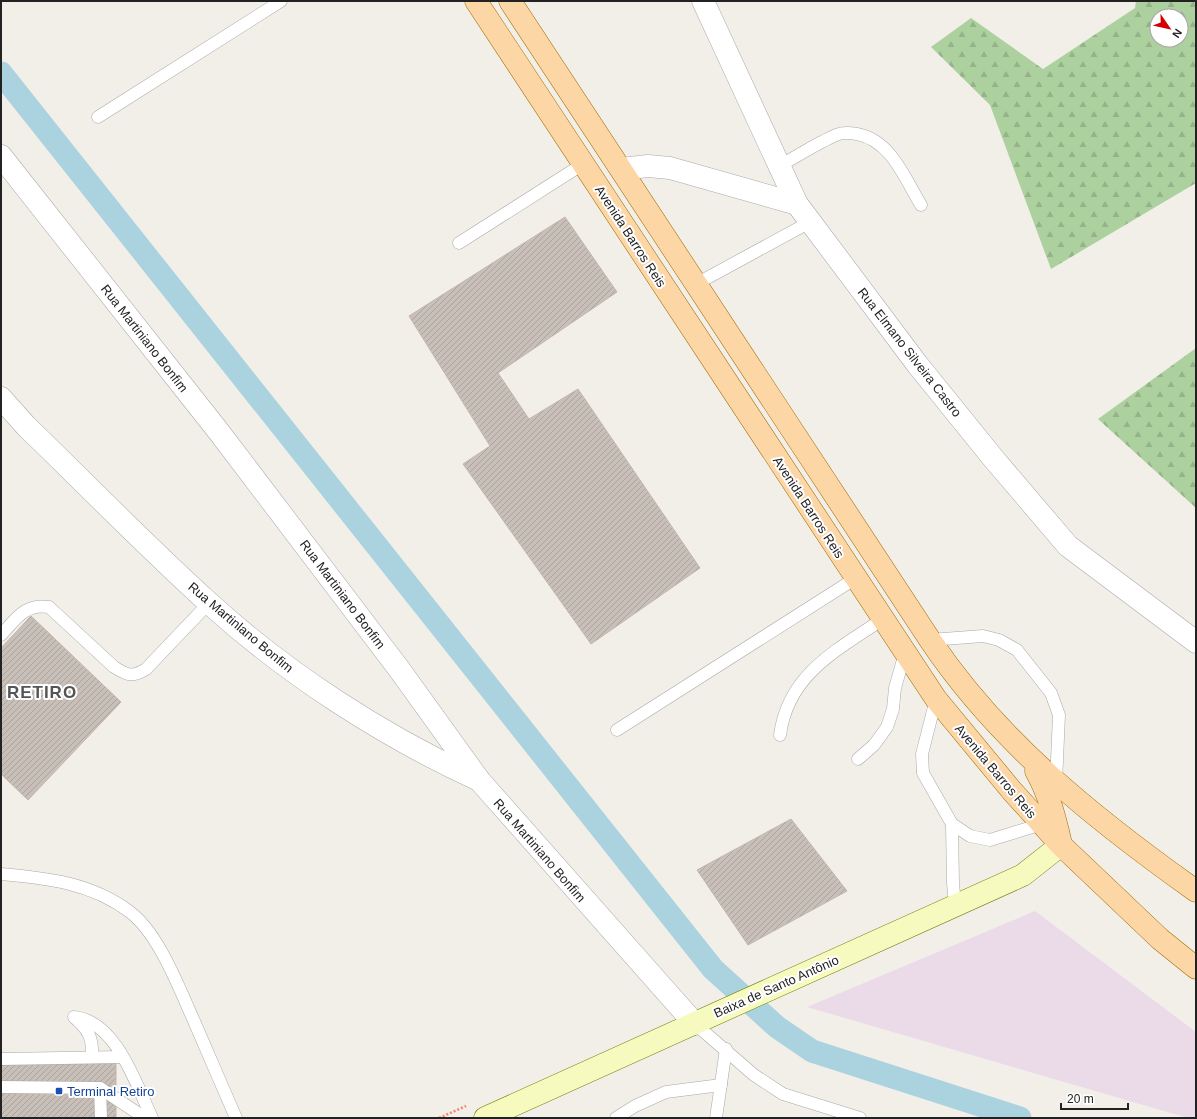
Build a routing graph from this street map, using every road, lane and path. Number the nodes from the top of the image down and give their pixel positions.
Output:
1 (281, 1) edge
2 (476, 1) edge
3 (510, 1) edge
4 (703, 1) edge
5 (98, 117) dead end
6 (1, 156) edge
7 (583, 164) junction
8 (779, 166) junction
9 (621, 168) junction
10 (797, 204) junction
11 (921, 205) dead end
12 (810, 222) junction
13 (459, 243) dead end
14 (696, 284) junction
15 (1, 398) edge
16 (856, 578) junction
17 (209, 603) junction
18 (883, 618) junction
19 (1, 635) edge
20 (930, 640) junction
21 (1196, 642) edge
22 (905, 653) junction
23 (936, 699) junction
24 (617, 730) dead end
25 (780, 735) dead end
26 (1030, 758) junction
27 (858, 759) dead end
28 (478, 780) junction
29 (1056, 783) junction
30 (952, 824) junction
31 (1042, 824) junction
32 (1061, 845) junction
33 (1, 874) edge
34 (1196, 891) edge
35 (955, 905) junction
36 (1196, 968) edge
37 (695, 1024) junction
38 (726, 1049) junction
39 (92, 1057) junction
40 (122, 1057) junction
41 (1, 1059) edge
42 (721, 1086) junction
43 (1, 1087) edge
44 (100, 1088) junction
45 (101, 1118) edge
46 (145, 1118) edge
47 (152, 1118) edge
48 (236, 1118) edge
49 (485, 1118) edge
50 (616, 1118) edge
51 (716, 1118) edge
52 (860, 1118) edge

1 - 5 lane
2 - 7 main road, Avenida Barros Reis
3 - 9 main road
4 - 8 street, Rua Elmano Silveira Castro
6 - 28 street, Rua Martiniano Bonfim
7 - 13 lane
7 - 16 main road, Avenida Barros Reis
8 - 10 street, Rua Elmano Silveira Castro
8 - 11 lane
9 - 10 street
9 - 14 main road
10 - 12 street, Rua Elmano Silveira Castro
12 - 14 lane
12 - 21 street, Rua Elmano Silveira Castro
14 - 20 main road
15 - 17 street, Rua Martinlano Bonfim
16 - 18 main road, Avenida Barros Reis
16 - 24 lane
17 - 19 lane
17 - 28 street, Rua Martinlano Bonfim
18 - 22 main road, Avenida Barros Reis
18 - 25 lane
20 - 26 main road
20 - 29 lane
22 - 23 main road, Avenida Barros Reis
22 - 27 lane
23 - 30 lane
23 - 31 main road, Avenida Barros Reis
26 - 29 main road
26 - 32 main road
28 - 37 street, Rua Martiniano Bonfim
29 - 34 main road
30 - 31 lane
30 - 35 lane
31 - 32 main road, Avenida Barros Reis
32 - 35 main road, Baixa de Santo Antônio
32 - 36 main road, Avenida Barros Reis
33 - 48 lane
35 - 37 main road, Baixa de Santo Antônio
37 - 38 lane
37 - 49 main road, Baixa de Santo Antônio
38 - 42 lane
38 - 52 lane
39 - 40 lane
39 - 40 lane
39 - 41 lane
40 - 47 lane
42 - 50 lane
42 - 51 lane
43 - 44 lane
44 - 45 lane
44 - 46 lane

